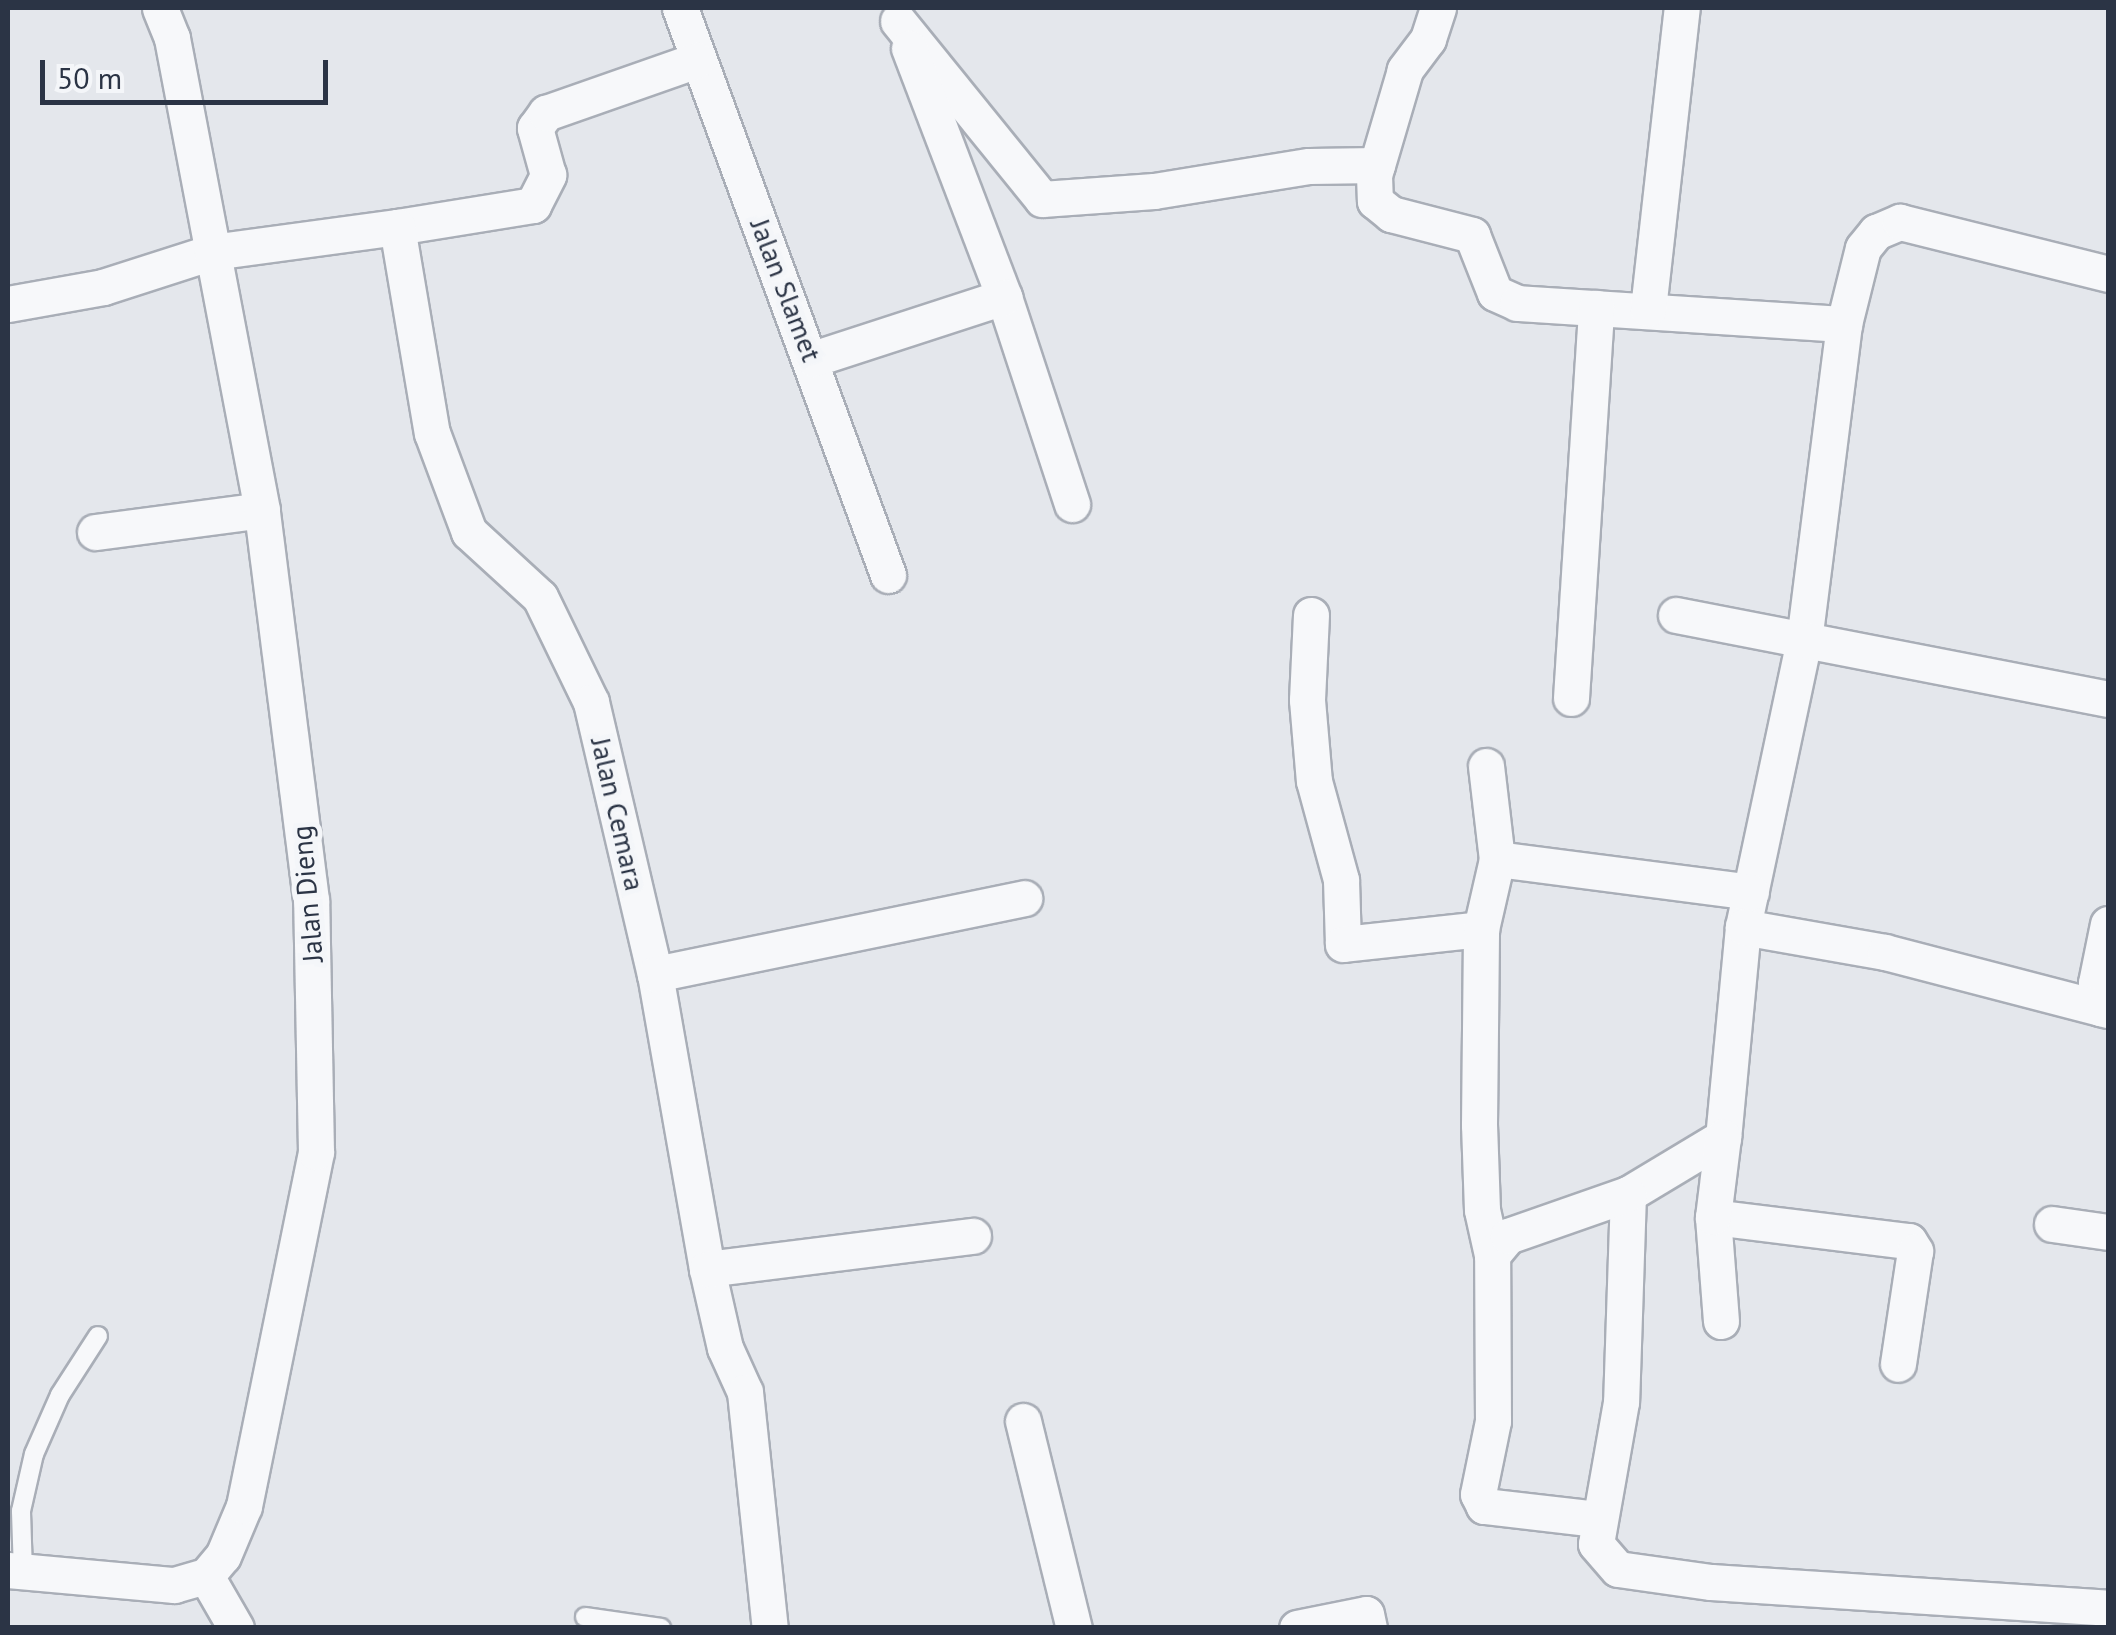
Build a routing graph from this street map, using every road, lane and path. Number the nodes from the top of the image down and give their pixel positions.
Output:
1 (160, 8) edge
2 (680, 8) edge
3 (1438, 8) edge
4 (1682, 8) edge
5 (896, 14) edge
6 (697, 60) junction
7 (1377, 165) junction
8 (396, 227) junction
9 (212, 252) junction
10 (2108, 274) edge
11 (1004, 296) junction
12 (8, 304) edge
13 (1596, 308) junction
14 (1648, 308) junction
15 (1844, 324) junction
16 (813, 359) junction
17 (1072, 504) dead end
18 (262, 510) junction
19 (95, 532) dead end
20 (888, 575) dead end
21 (1311, 615) dead end
22 (1676, 615) dead end
23 (1804, 640) junction
24 (1571, 698) dead end
25 (2108, 698) edge
26 (1486, 766) dead end
27 (1497, 859) junction
28 (1751, 892) junction
29 (1024, 898) dead end
30 (2108, 924) edge
31 (1743, 927) junction
32 (1481, 929) junction
33 (655, 974) junction
34 (2104, 1009) edge
35 (1723, 1136) junction
36 (1628, 1194) junction
37 (1713, 1218) junction
38 (2052, 1224) dead end
39 (2108, 1232) edge
40 (973, 1236) dead end
41 (1492, 1255) junction
42 (707, 1269) junction
43 (1722, 1321) dead end
44 (98, 1336) dead end
45 (1898, 1364) dead end
46 (1023, 1422) dead end
47 (1597, 1518) junction
48 (15, 1571) edge
49 (206, 1576) junction
50 (2108, 1608) edge
51 (585, 1617) dead end
52 (236, 1628) edge
53 (661, 1628) edge
54 (770, 1628) edge
55 (1074, 1628) edge
56 (1297, 1628) edge
57 (1369, 1628) edge

1 - 9 street, Jalan Dieng
2 - 6 street, Jalan Slamet
3 - 7 street
4 - 14 street
5 - 7 street
5 - 11 street
6 - 8 street
6 - 16 street, Jalan Slamet
7 - 13 street
8 - 9 street
8 - 33 street, Jalan Cemara
9 - 12 street
9 - 18 street, Jalan Dieng
10 - 15 street
11 - 16 street
11 - 17 street
13 - 14 street
13 - 24 street
14 - 15 street
15 - 23 street
16 - 20 street, Jalan Slamet
18 - 19 street
18 - 49 street, Jalan Dieng
21 - 32 street
22 - 23 street
23 - 25 street
23 - 28 street
26 - 27 street
27 - 28 street
27 - 32 street
28 - 31 street
29 - 33 street
30 - 34 street
31 - 34 street
31 - 35 street
32 - 41 street
33 - 42 street, Jalan Cemara
35 - 36 street
35 - 37 street
36 - 41 street
36 - 47 street
37 - 43 street
37 - 45 street
38 - 39 street
40 - 42 street
41 - 47 street
42 - 54 street, Jalan Cemara
44 - 48 lane
46 - 55 street
47 - 50 street
48 - 49 street
49 - 52 street
51 - 53 lane
56 - 57 street

